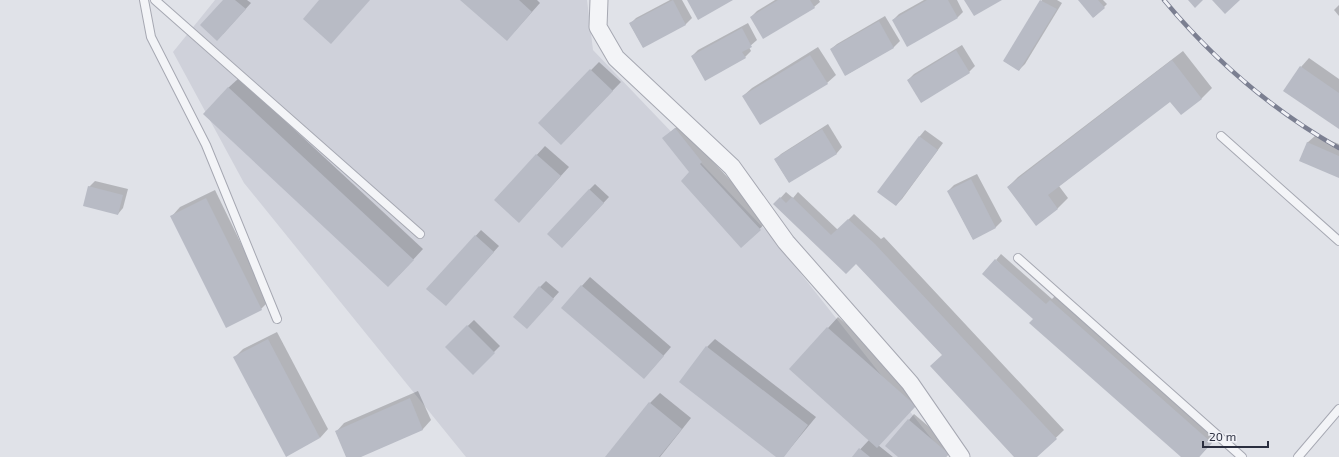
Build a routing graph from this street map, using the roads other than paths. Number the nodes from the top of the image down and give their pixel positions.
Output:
1 (144, 0) edge
2 (155, 0) edge
3 (599, 0) edge
4 (1221, 136) dead end
5 (420, 234) dead end
6 (1339, 241) edge
7 (1018, 258) dead end
8 (277, 319) dead end
9 (1339, 409) edge
10 (961, 457) edge
11 (1242, 457) edge
12 (1298, 457) edge

1 - 8 lane
2 - 5 lane
3 - 10 street
4 - 6 lane
7 - 11 lane
9 - 12 lane

